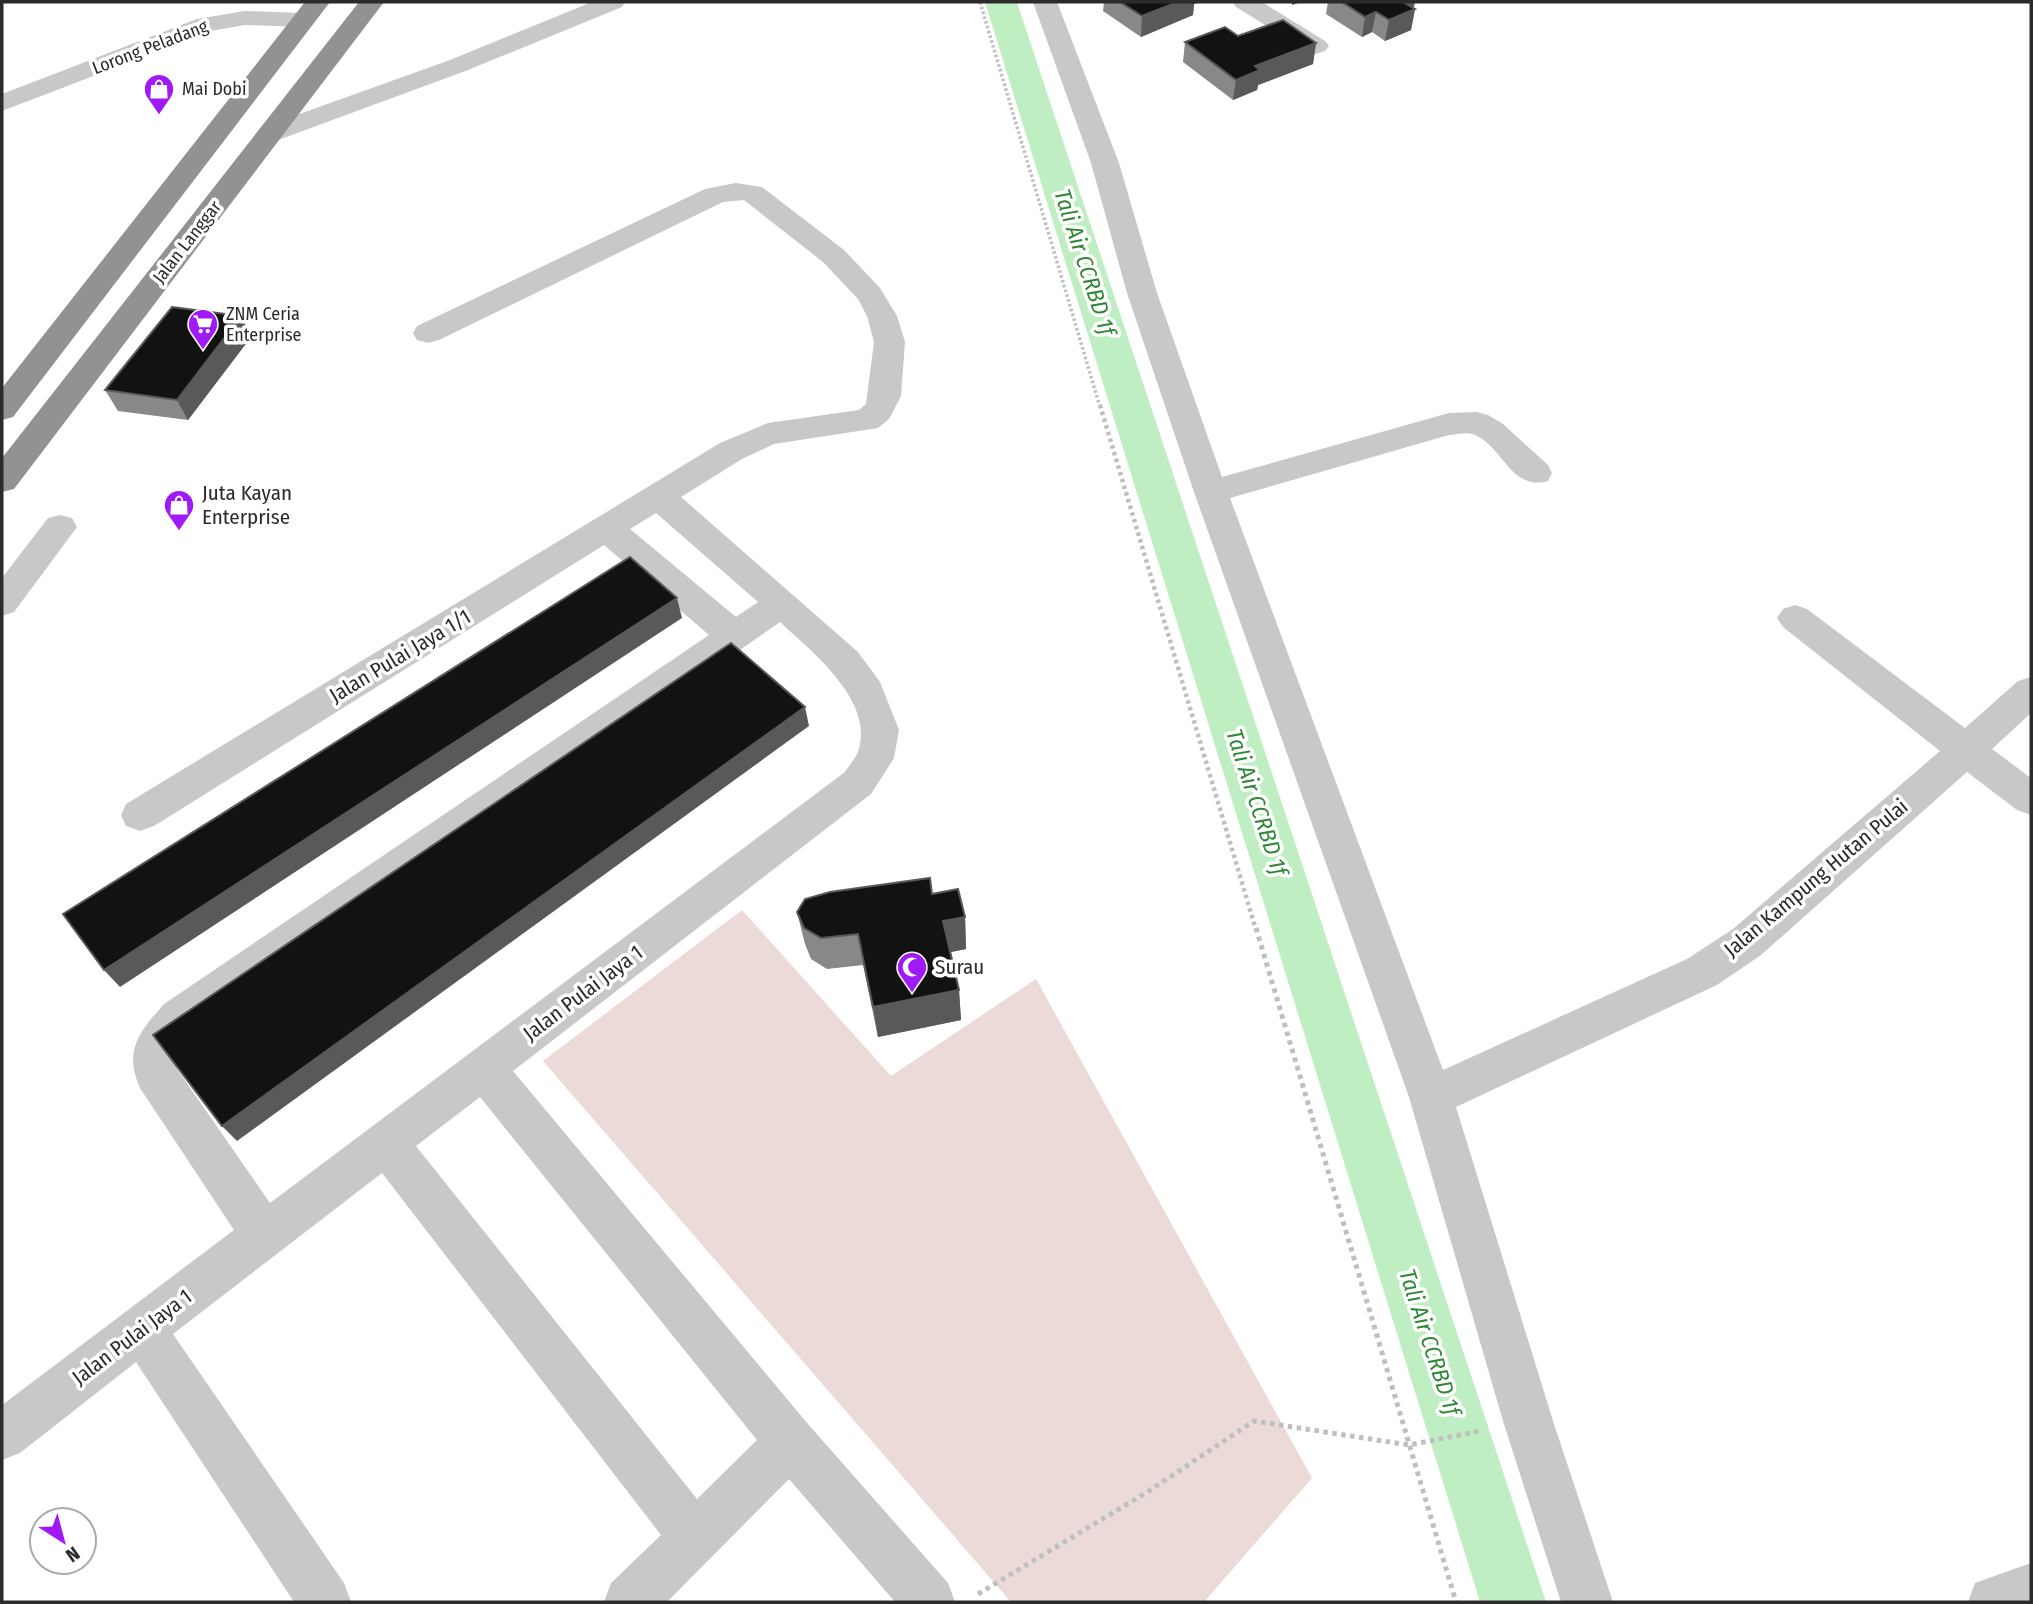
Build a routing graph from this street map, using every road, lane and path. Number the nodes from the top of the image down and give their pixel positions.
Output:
1 (372, 2) edge
2 (613, 2) edge
3 (980, 2) edge
4 (1045, 2) edge
5 (1245, 2) edge
6 (310, 11) edge
7 (1316, 46) edge
8 (2, 103) edge
9 (272, 133) junction
10 (428, 333) dead end
11 (2, 409) edge
12 (1536, 472) dead end
13 (2, 481) edge
14 (1211, 492) junction
15 (660, 497) junction
16 (60, 527) dead end
17 (607, 528) junction
18 (2, 603) edge
19 (782, 603) junction
20 (1795, 618) dead end
21 (735, 636) junction
22 (2031, 691) edge
23 (1966, 750) junction
24 (2031, 799) edge
25 (140, 815) dead end
26 (484, 1069) junction
27 (1431, 1097) junction
28 (386, 1143) junction
29 (264, 1236) junction
30 (142, 1329) junction
31 (1491, 1429) dead end
32 (2, 1435) edge
33 (790, 1443) junction
34 (1409, 1445) junction
35 (695, 1537) junction
36 (2031, 1589) edge
37 (976, 1595) dead end
38 (325, 1602) edge
39 (630, 1602) edge
40 (929, 1602) edge
41 (1456, 1602) edge
42 (1587, 1602) edge
43 (1994, 1602) edge

1 - 9 highway, Jalan Langgar
2 - 9 street
3 - 34 path
4 - 14 street
5 - 7 street
6 - 8 street, Lorong Peladang
6 - 11 highway
9 - 13 highway, Jalan Langgar
10 - 15 street, Jalan Pulai Jaya 1/1
12 - 14 street
14 - 27 street
15 - 17 street, Jalan Pulai Jaya 1/1
15 - 19 street, Jalan Pulai Jaya 1
16 - 18 street
17 - 21 street
17 - 25 street, Jalan Pulai Jaya 1/1
19 - 21 street
19 - 26 street, Jalan Pulai Jaya 1
20 - 23 street
21 - 29 street
22 - 23 street, Jalan Kampung Hutan Pulai
23 - 24 street
23 - 27 street, Jalan Kampung Hutan Pulai
26 - 28 street, Jalan Pulai Jaya 1
26 - 33 street
27 - 42 street
28 - 29 street, Jalan Pulai Jaya 1
28 - 35 street
29 - 30 street, Jalan Pulai Jaya 1
30 - 32 street, Jalan Pulai Jaya 1
30 - 38 street
31 - 34 path
33 - 35 street
33 - 40 street
34 - 37 path
34 - 41 path
35 - 39 street
36 - 43 street

